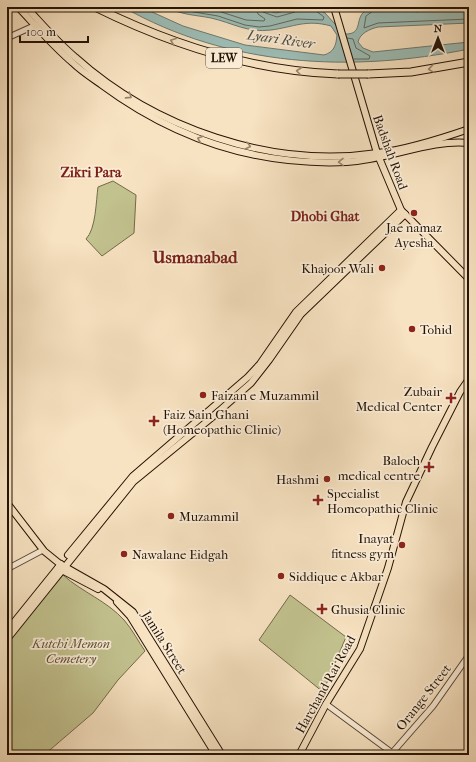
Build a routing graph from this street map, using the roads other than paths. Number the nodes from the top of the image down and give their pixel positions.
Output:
1 (18, 7) edge
2 (26, 7) edge
3 (95, 7) edge
4 (334, 7) edge
5 (36, 25) junction
6 (7, 38) edge
7 (469, 62) edge
8 (469, 129) edge
9 (469, 143) edge
10 (378, 156) junction
11 (403, 212) junction
12 (469, 279) edge
13 (469, 380) edge
14 (7, 503) edge
15 (7, 510) edge
16 (26, 531) junction
17 (41, 551) junction
18 (61, 567) junction
19 (7, 568) edge
20 (36, 598) junction
21 (7, 631) edge
22 (7, 640) edge
23 (469, 655) edge
24 (326, 704) junction
25 (212, 744) junction
26 (393, 754) edge
27 (216, 755) edge
28 (222, 755) edge
29 (299, 755) edge

1 - 5 main road
2 -> 10 main road
7 -> 3 highway, LEW, bridge
4 - 10 main road, Badshah Road
5 - 6 street
10 -> 5 main road
8 - 10 main road
9 - 10 main road
10 - 11 main road, Badshah Road
11 - 12 main road, Badshah Road
11 - 18 main road
13 - 24 main road, Harchand Rai Road
14 - 16 main road
15 - 16 main road
16 - 17 main road
16 - 18 main road
17 - 18 main road
17 - 19 street
18 - 20 main road
18 - 25 main road, Jamila Street
20 - 21 main road
20 - 22 main road
23 - 26 street, Orange Street
24 - 26 street
24 - 29 main road, Harchand Rai Road
25 - 27 main road, Jamila Street
25 - 28 main road, Jamila Street

